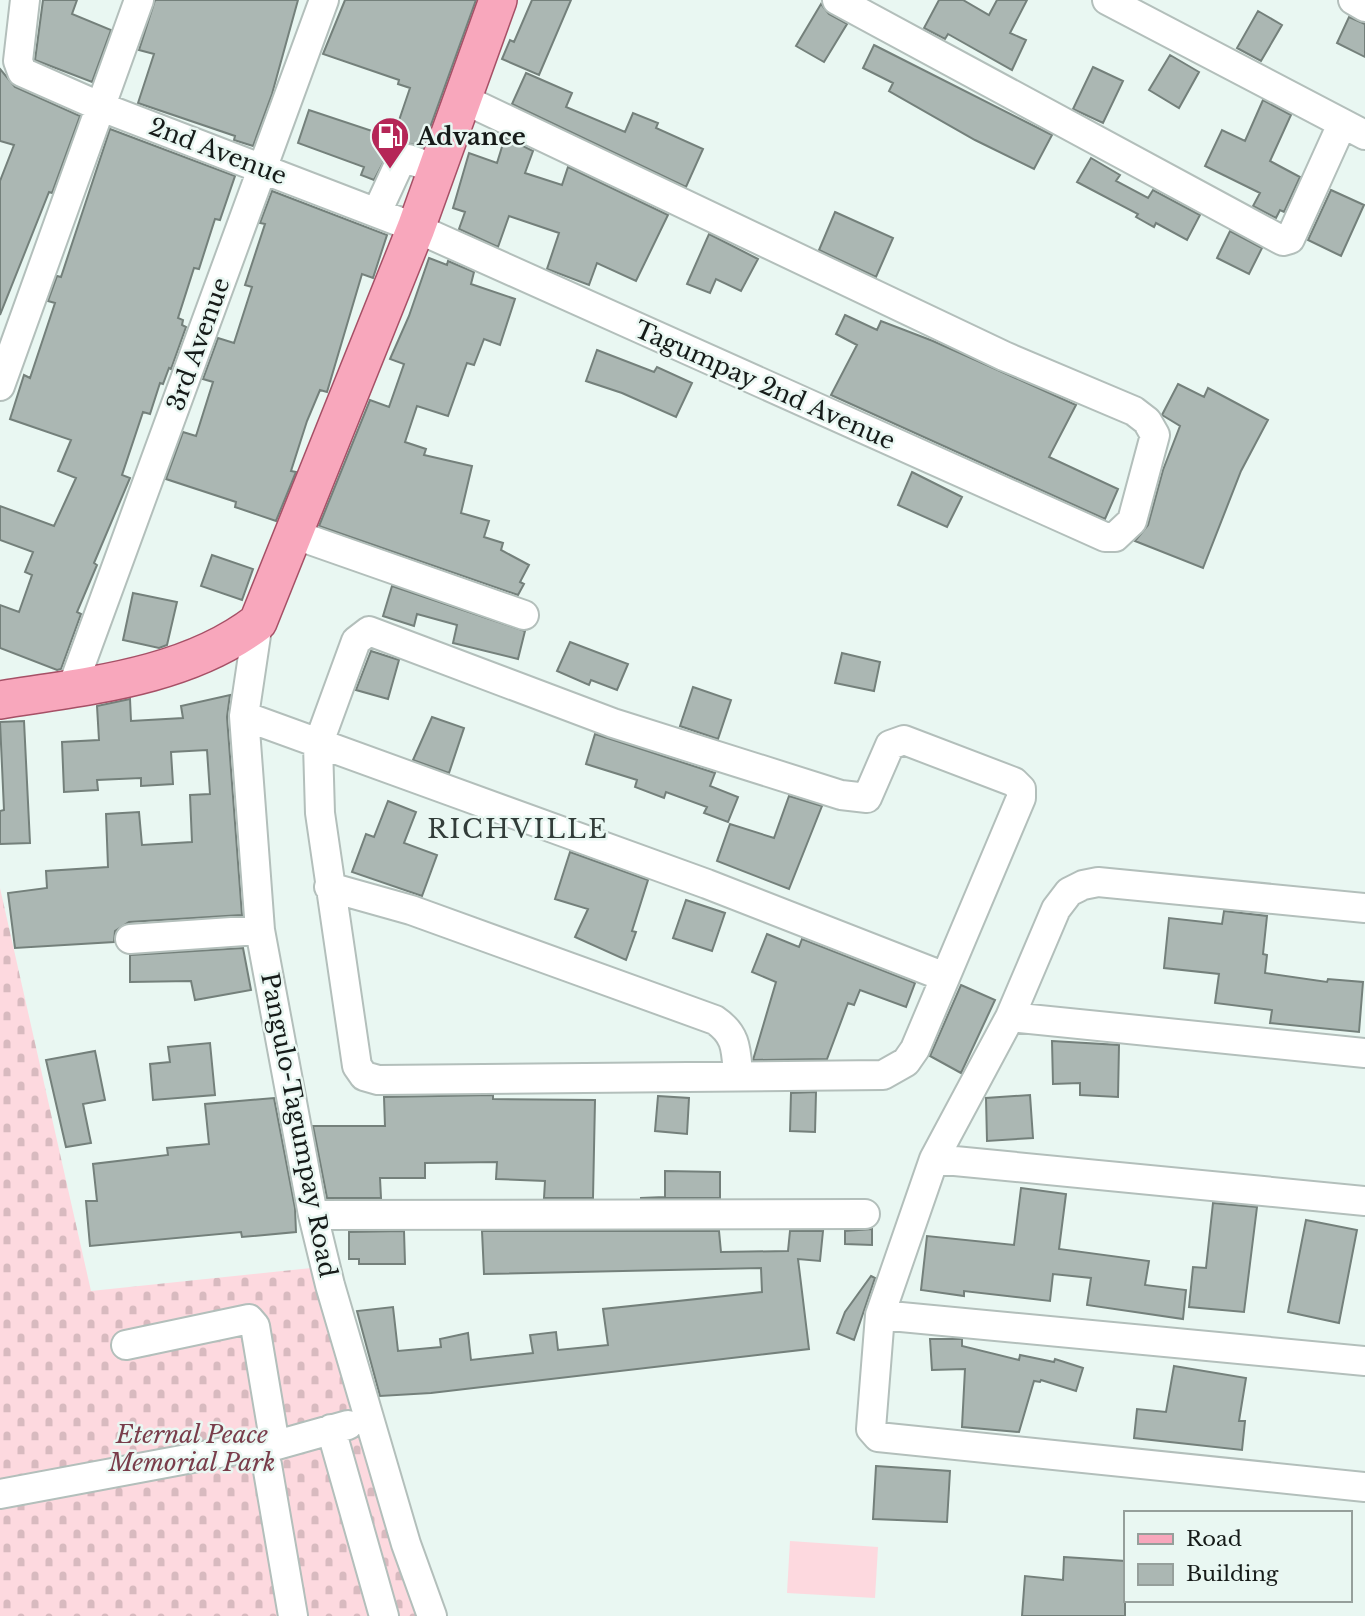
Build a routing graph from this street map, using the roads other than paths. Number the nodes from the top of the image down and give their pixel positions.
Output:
1 (25, 0) edge
2 (139, 0) edge
3 (324, 0) edge
4 (498, 0) edge
5 (837, 0) edge
6 (1107, 0) edge
7 (1353, 0) edge
8 (1365, 7) edge
9 (461, 97) junction
10 (99, 106) junction
11 (1354, 130) edge
12 (263, 167) junction
13 (436, 169) junction
14 (377, 212) junction
15 (416, 228) junction
16 (0, 386) edge
17 (293, 534) junction
18 (524, 615) dead end
19 (258, 622) junction
20 (72, 688) junction
21 (5, 692) edge
22 (244, 716) junction
23 (318, 745) junction
24 (328, 887) junction
25 (1365, 908) edge
26 (260, 930) junction
27 (130, 939) dead end
28 (945, 976) junction
29 (1010, 1017) junction
30 (1365, 1053) edge
31 (738, 1075) junction
32 (934, 1159) junction
33 (1365, 1200) edge
34 (866, 1214) dead end
35 (313, 1215) junction
36 (880, 1315) junction
37 (126, 1345) dead end
38 (1365, 1361) edge
39 (369, 1419) junction
40 (331, 1429) junction
41 (267, 1447) junction
42 (1365, 1487) edge
43 (0, 1494) edge
44 (293, 1616) edge
45 (384, 1616) edge
46 (432, 1616) edge

1 - 10 street, 2nd Avenue
2 - 10 street
3 - 12 street, 3rd Avenue
4 - 9 main road
5 - 11 street
6 - 11 street
7 - 8 street
9 - 13 main road
9 - 15 street, Tagumpay 2nd Avenue
10 - 12 street, 2nd Avenue
10 - 16 street
12 - 14 street, 2nd Avenue
12 - 20 street, 3rd Avenue
13 - 14 street
13 - 15 main road
14 - 15 street, 2nd Avenue
15 - 17 main road
17 - 18 street
17 - 19 main road
19 - 20 main road
19 - 22 street, Pangulo-Tagumpay Road
20 - 21 main road
22 - 23 street
22 - 26 street, Pangulo-Tagumpay Road
23 - 24 street
23 - 28 street
23 - 28 street
24 - 31 street
24 - 31 street
25 - 29 street
26 - 27 street
26 - 35 street, Pangulo-Tagumpay Road
28 - 31 street
29 - 30 street
29 - 32 street
32 - 33 street
32 - 36 street
34 - 35 street
35 - 39 street, Pangulo-Tagumpay Road
36 - 38 street
36 - 42 street
37 - 41 street
39 - 40 street
39 - 46 street, Pangulo-Tagumpay Road
40 - 41 street
40 - 45 street
41 - 43 street
41 - 44 street

